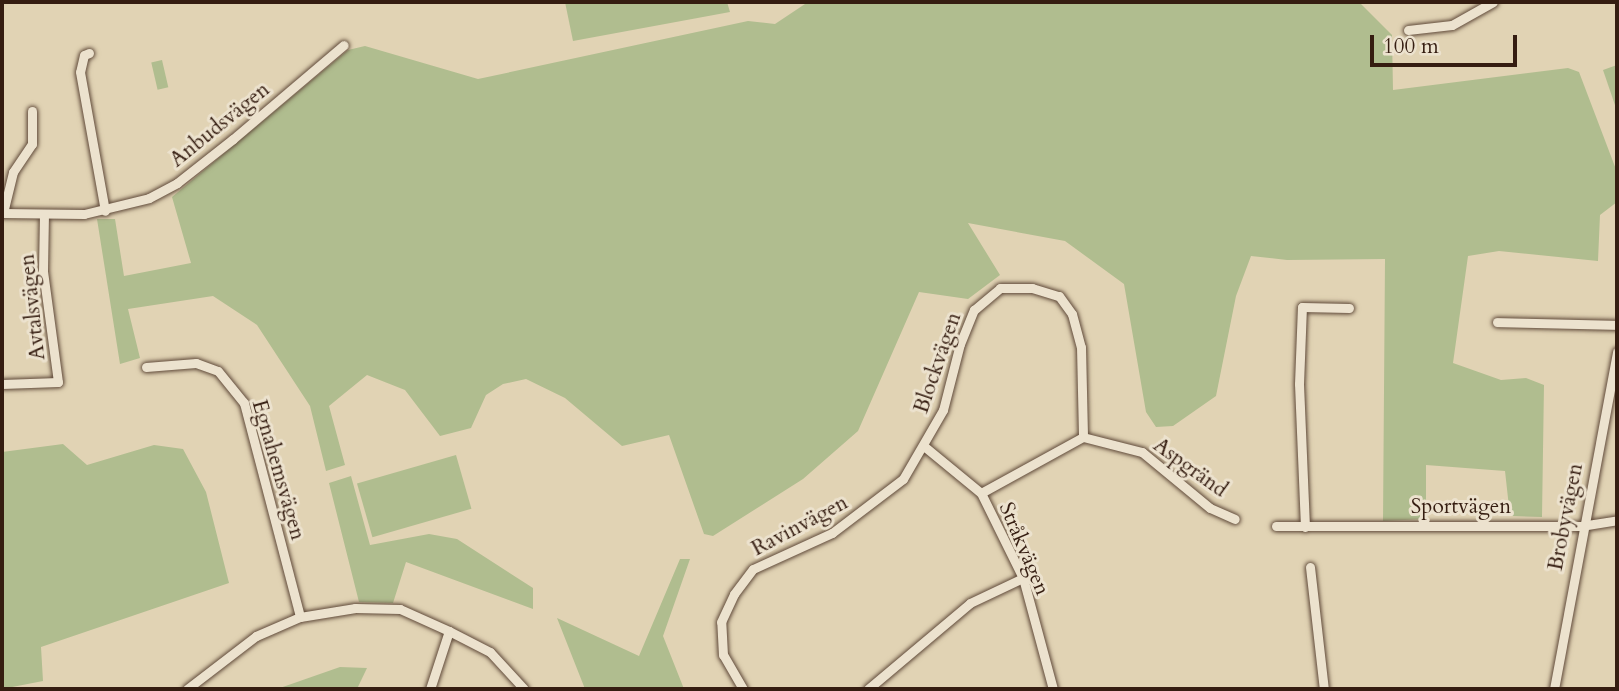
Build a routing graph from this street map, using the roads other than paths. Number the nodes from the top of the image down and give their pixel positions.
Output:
1 (1493, 2) edge
2 (1408, 30) dead end
3 (344, 45) dead end
4 (89, 53) dead end
5 (32, 111) dead end
6 (106, 211) junction
7 (3, 213) edge
8 (44, 214) junction
9 (1349, 308) dead end
10 (1497, 322) dead end
11 (1617, 325) edge
12 (1617, 352) edge
13 (146, 366) dead end
14 (2, 383) edge
15 (1083, 437) junction
16 (925, 447) junction
17 (981, 493) junction
18 (1235, 519) dead end
19 (1617, 520) edge
20 (1276, 526) dead end
21 (1581, 526) junction
22 (1305, 527) junction
23 (1310, 567) dead end
24 (1023, 578) junction
25 (300, 617) junction
26 (449, 631) junction
27 (187, 689) edge
28 (430, 689) edge
29 (524, 689) edge
30 (743, 689) edge
31 (868, 689) edge
32 (1053, 689) edge
33 (1324, 689) edge
34 (1554, 689) edge

1 - 2 street
3 - 6 street, Anbudsvägen
4 - 6 street
5 - 7 street, Anbudsvägen
6 - 8 street, Anbudsvägen
7 - 8 street, Anbudsvägen
8 - 14 street, Avtalsvägen
9 - 22 street
10 - 11 street
12 - 21 street, Brobyvägen
13 - 25 street, Egnahemsvägen
15 - 16 street, Blockvägen
15 - 17 street
15 - 18 street, Aspgränd
16 - 17 street, Stråkvägen
16 - 30 street, Ravinvägen
17 - 24 street, Stråkvägen
19 - 21 street, Sportvägen
20 - 22 street, Sportvägen
21 - 22 street, Sportvägen
21 - 34 street, Brobyvägen
23 - 33 street
24 - 31 street
24 - 32 street, Stråkvägen
25 - 26 street
25 - 27 street
26 - 28 street
26 - 29 street

